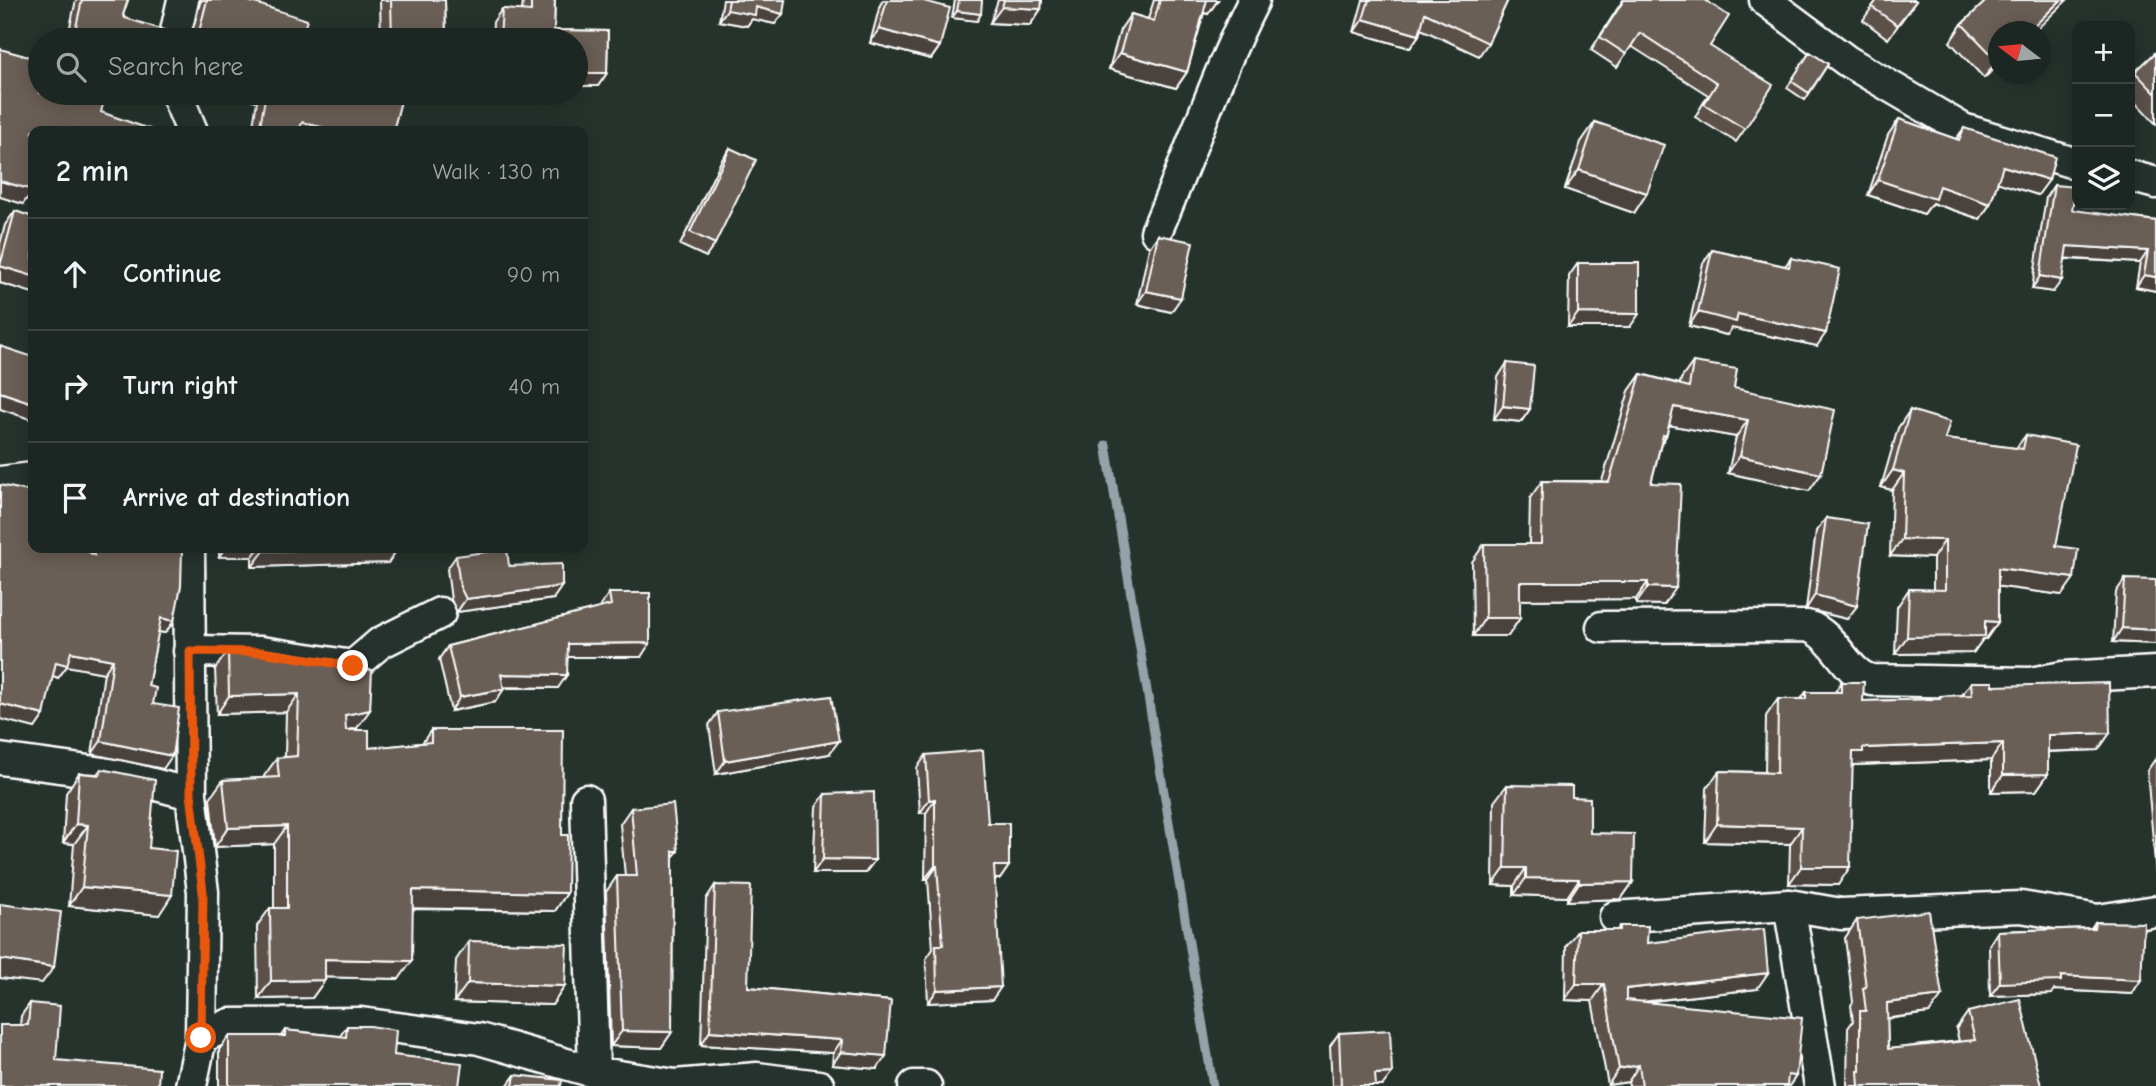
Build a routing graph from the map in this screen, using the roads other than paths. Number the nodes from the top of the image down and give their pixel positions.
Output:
1 (183, 0) edge
2 (1254, 0) edge
3 (1765, 0) edge
4 (177, 28) edge
5 (181, 105) edge
6 (190, 126) edge
7 (2072, 162) edge
8 (2135, 177) edge
9 (2156, 183) edge
10 (1156, 232) dead end
11 (189, 553) edge
12 (440, 613) dead end
13 (1602, 627) dead end
14 (190, 651) junction
15 (2156, 671) edge
16 (3, 761) edge
17 (191, 794) junction
18 (586, 800) dead end
19 (1789, 905) junction
20 (2156, 911) edge
21 (1615, 917) dead end
22 (201, 1038) junction
23 (594, 1072) junction
24 (758, 1082) edge
25 (191, 1086) edge
26 (820, 1086) edge
27 (914, 1086) edge
28 (926, 1086) edge
29 (1820, 1086) edge

1 - 4 street
2 - 10 street
3 - 7 street
5 - 6 street
8 - 9 street
11 - 14 street
12 - 14 street
13 - 15 street
14 - 17 street
16 - 17 street
17 - 22 street
18 - 23 street
19 - 20 street
19 - 21 street
19 - 29 street
22 - 23 street
22 - 25 street
23 - 24 street
24 - 26 street
27 - 28 street

